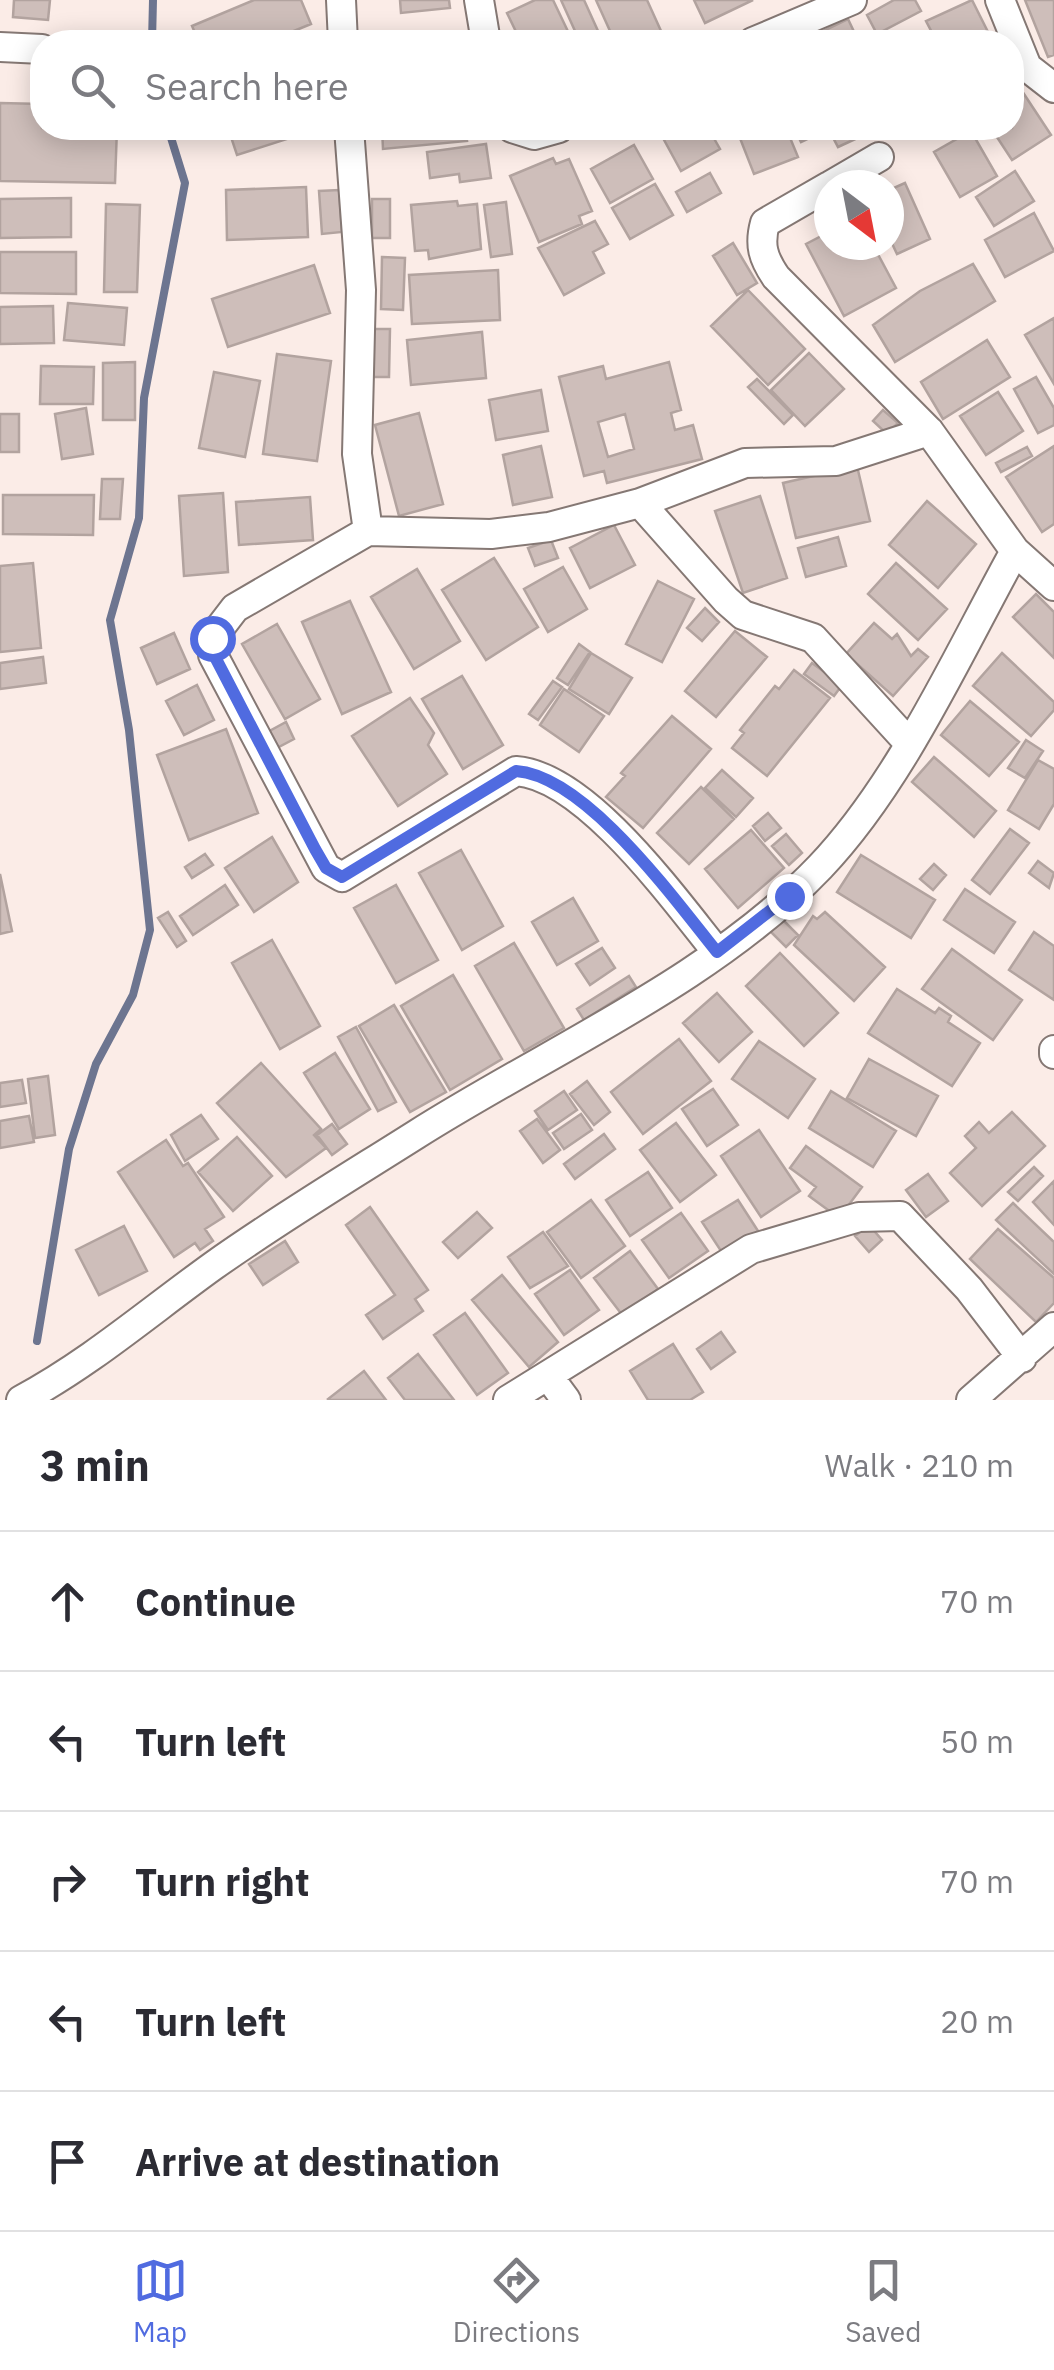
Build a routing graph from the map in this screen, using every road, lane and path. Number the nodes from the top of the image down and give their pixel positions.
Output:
1 (341, 0) edge
2 (479, 0) edge
3 (852, 0) edge
4 (1000, 0) edge
5 (342, 30) edge
6 (484, 30) edge
7 (781, 30) edge
8 (1012, 30) edge
9 (0, 47) edge
10 (30, 48) edge
11 (1024, 60) edge
12 (1054, 88) edge
13 (350, 140) edge
14 (878, 157) dead end
15 (856, 170) edge
16 (814, 194) edge
17 (929, 431) junction
18 (640, 503) junction
19 (368, 530) junction
20 (1015, 552) junction
21 (1054, 586) edge
22 (908, 742) junction
23 (717, 952) junction
24 (1054, 1328) edge
25 (1022, 1358) junction
26 (558, 1389) edge
27 (20, 1400) edge
28 (508, 1400) edge
29 (971, 1400) edge

1 - 5 street
2 - 6 street
3 - 7 street
4 - 8 street
9 - 10 street
11 - 12 street
13 - 19 street
14 - 15 street
16 - 17 street
17 - 18 street
17 - 20 street
18 - 19 street
18 - 22 street
19 - 23 street
20 - 21 street
20 - 22 street
22 - 23 street
23 - 27 street
24 - 25 street
25 - 26 street
25 - 29 street
26 - 28 street

